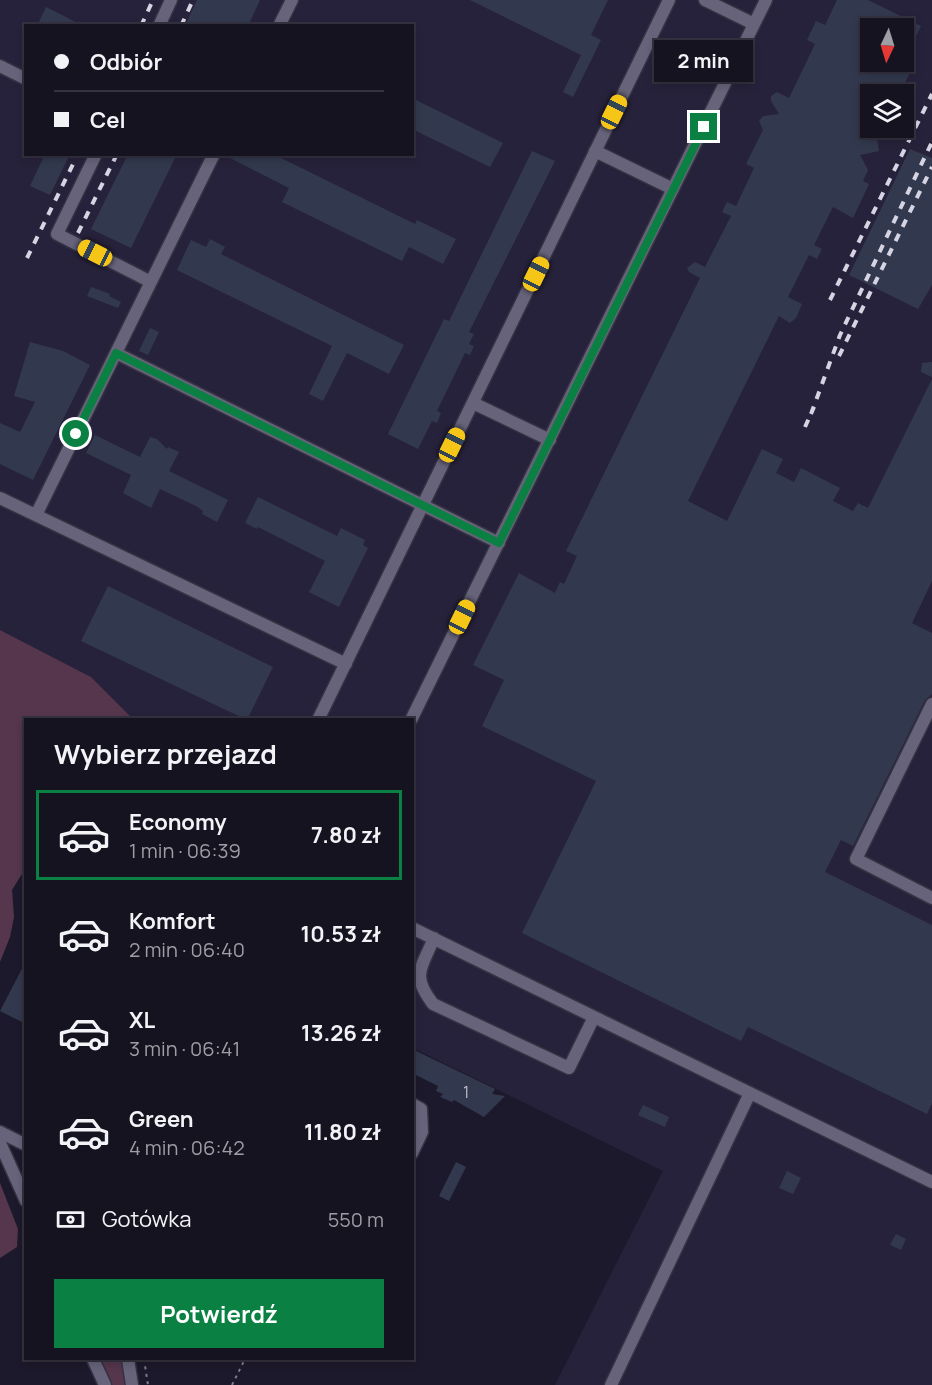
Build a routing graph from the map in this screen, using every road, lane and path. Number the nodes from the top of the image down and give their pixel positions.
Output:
1 (171, 0) edge
2 (291, 0) edge
3 (669, 0) edge
4 (705, 0) edge
5 (766, 0) edge
6 (160, 24) edge
7 (280, 24) edge
8 (754, 24) junction
9 (0, 66) edge
10 (24, 78) edge
11 (595, 151) junction
12 (95, 156) edge
13 (213, 156) edge
14 (673, 189) junction
15 (151, 282) junction
16 (116, 353) junction
17 (473, 403) junction
18 (550, 440) junction
19 (0, 498) edge
20 (422, 506) junction
21 (36, 515) junction
22 (499, 543) junction
23 (345, 664) junction
24 (932, 704) edge
25 (319, 718) edge
26 (412, 718) edge
27 (932, 898) edge
28 (414, 929) edge
29 (434, 938) junction
30 (594, 1017) junction
31 (750, 1093) junction
32 (414, 1105) edge
33 (0, 1132) edge
34 (0, 1143) edge
35 (24, 1144) edge
36 (414, 1149) edge
37 (931, 1179) edge
38 (24, 1197) edge
39 (93, 1360) edge
40 (128, 1360) edge
41 (144, 1360) edge
42 (244, 1360) edge
43 (105, 1385) edge
44 (132, 1385) edge
45 (148, 1385) edge
46 (232, 1385) edge
47 (610, 1385) edge

1 - 6 lane
2 - 7 lane
3 - 11 lane
4 - 8 lane
5 - 8 lane
8 - 14 lane
9 - 10 lane
11 - 14 lane
11 - 17 lane
12 - 15 lane
13 - 15 lane
14 - 18 lane
15 - 16 lane
16 - 20 lane
16 - 21 lane
17 - 18 lane
17 - 20 lane
18 - 22 lane
19 - 21 lane
20 - 22 lane
20 - 23 lane
21 - 23 lane
22 - 26 lane
23 - 25 lane
24 - 27 lane
28 - 29 lane
29 - 30 lane
29 - 30 lane
30 - 31 lane
31 - 37 lane
31 - 47 lane
32 - 36 lane
33 - 35 lane
34 - 38 lane
39 - 43 lane
40 - 44 lane
41 - 45 path
42 - 46 path

